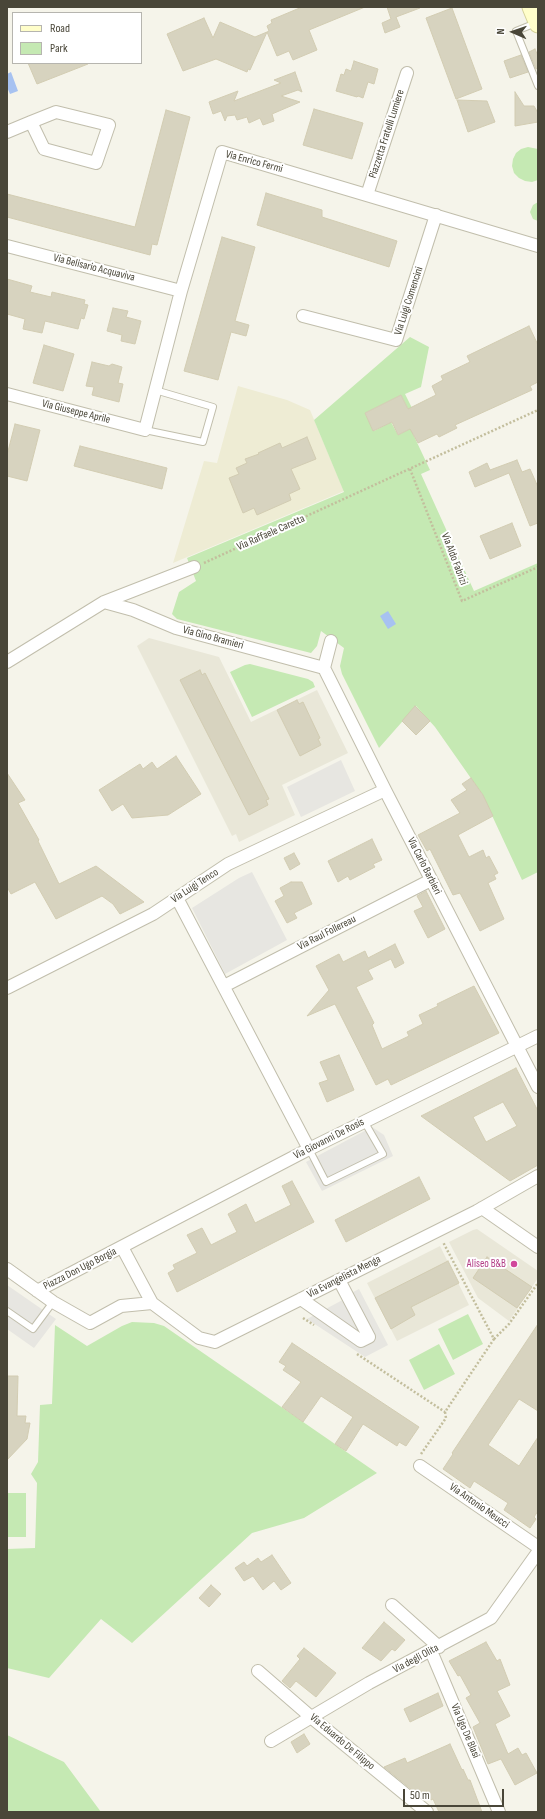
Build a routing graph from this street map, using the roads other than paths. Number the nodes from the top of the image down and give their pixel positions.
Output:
1 (531, 7) edge
2 (538, 23) edge
3 (407, 73) dead end
4 (538, 86) edge
5 (31, 122) junction
6 (7, 132) edge
7 (367, 194) junction
8 (436, 215) junction
9 (7, 246) edge
10 (538, 246) edge
11 (181, 291) junction
12 (303, 316) dead end
13 (155, 390) junction
14 (7, 394) edge
15 (145, 430) junction
16 (194, 567) road end
17 (104, 602) junction
18 (331, 641) dead end
19 (7, 662) edge
20 (324, 668) junction
21 (385, 790) junction
22 (431, 880) junction
23 (177, 898) junction
24 (224, 986) junction
25 (7, 988) edge
26 (538, 1036) edge
27 (517, 1046) junction
28 (538, 1087) edge
29 (364, 1121) junction
30 (309, 1149) junction
31 (538, 1176) edge
32 (482, 1208) junction
33 (122, 1247) junction
34 (538, 1248) edge
35 (7, 1270) edge
36 (339, 1280) junction
37 (37, 1291) junction
38 (301, 1299) junction
39 (53, 1302) junction
40 (152, 1303) junction
41 (7, 1311) edge
42 (420, 1466) road end
43 (538, 1547) edge
44 (538, 1552) edge
45 (392, 1605) dead end
46 (435, 1649) junction
47 (258, 1671) dead end
48 (311, 1717) junction
49 (271, 1740) dead end
50 (427, 1812) edge
51 (499, 1812) edge

1 - 2 main road
2 - 4 lane
3 - 7 street, Piazzetta Fratelli Lumiere
5 - 5 street
5 - 6 street
7 - 8 street, Via Enrico Fermi
7 - 11 street, Via Enrico Fermi
8 - 10 street, Via Enrico Fermi
8 - 12 street, Via Luigi Comencini
9 - 11 street, Via Belisario Acquaviva
11 - 13 street, Via Enrico Fermi
13 - 15 street, Via Enrico Fermi
13 - 15 lane
14 - 15 street, Via Giuseppe Aprile
16 - 17 street
17 - 19 street
17 - 20 street, Via Gino Bramieri
18 - 20 street
20 - 21 street, Via Carlo Barbieri
21 - 22 street, Via Carlo Barbieri
21 - 23 street, Via Luigi Tenco
22 - 24 street, Via Raul Follereau
22 - 27 street, Via Carlo Barbieri
23 - 24 street
23 - 25 street, Via Luigi Tenco
24 - 30 street
26 - 27 street, Via Giovanni De Rosis
27 - 28 street, Via Carlo Barbieri
27 - 29 street, Via Giovanni De Rosis
29 - 30 street, Via Giovanni De Rosis
29 - 30 lane
30 - 33 street, Via Giovanni De Rosis
31 - 32 street, Via Evangelista Menga
32 - 34 street
32 - 36 street, Via Evangelista Menga
33 - 37 street, Piazza Don Ugo Borgia
33 - 40 street, Piazza Don Ugo Borgia
35 - 37 street
36 - 38 street, Via Evangelista Menga
36 - 38 street
37 - 39 street, Piazza Don Ugo Borgia
38 - 40 street, Via Evangelista Menga
39 - 40 street, Piazza Don Ugo Borgia
39 - 41 lane
42 - 43 street, Via Antonio Meucci
44 - 46 street, Via degli Olita
45 - 46 street
46 - 48 street, Via degli Olita
46 - 51 street, Via Ugo De Blasi
47 - 48 street, Via Eduardo De Filippo
48 - 49 street, Via degli Olita
48 - 50 street, Via Eduardo De Filippo

